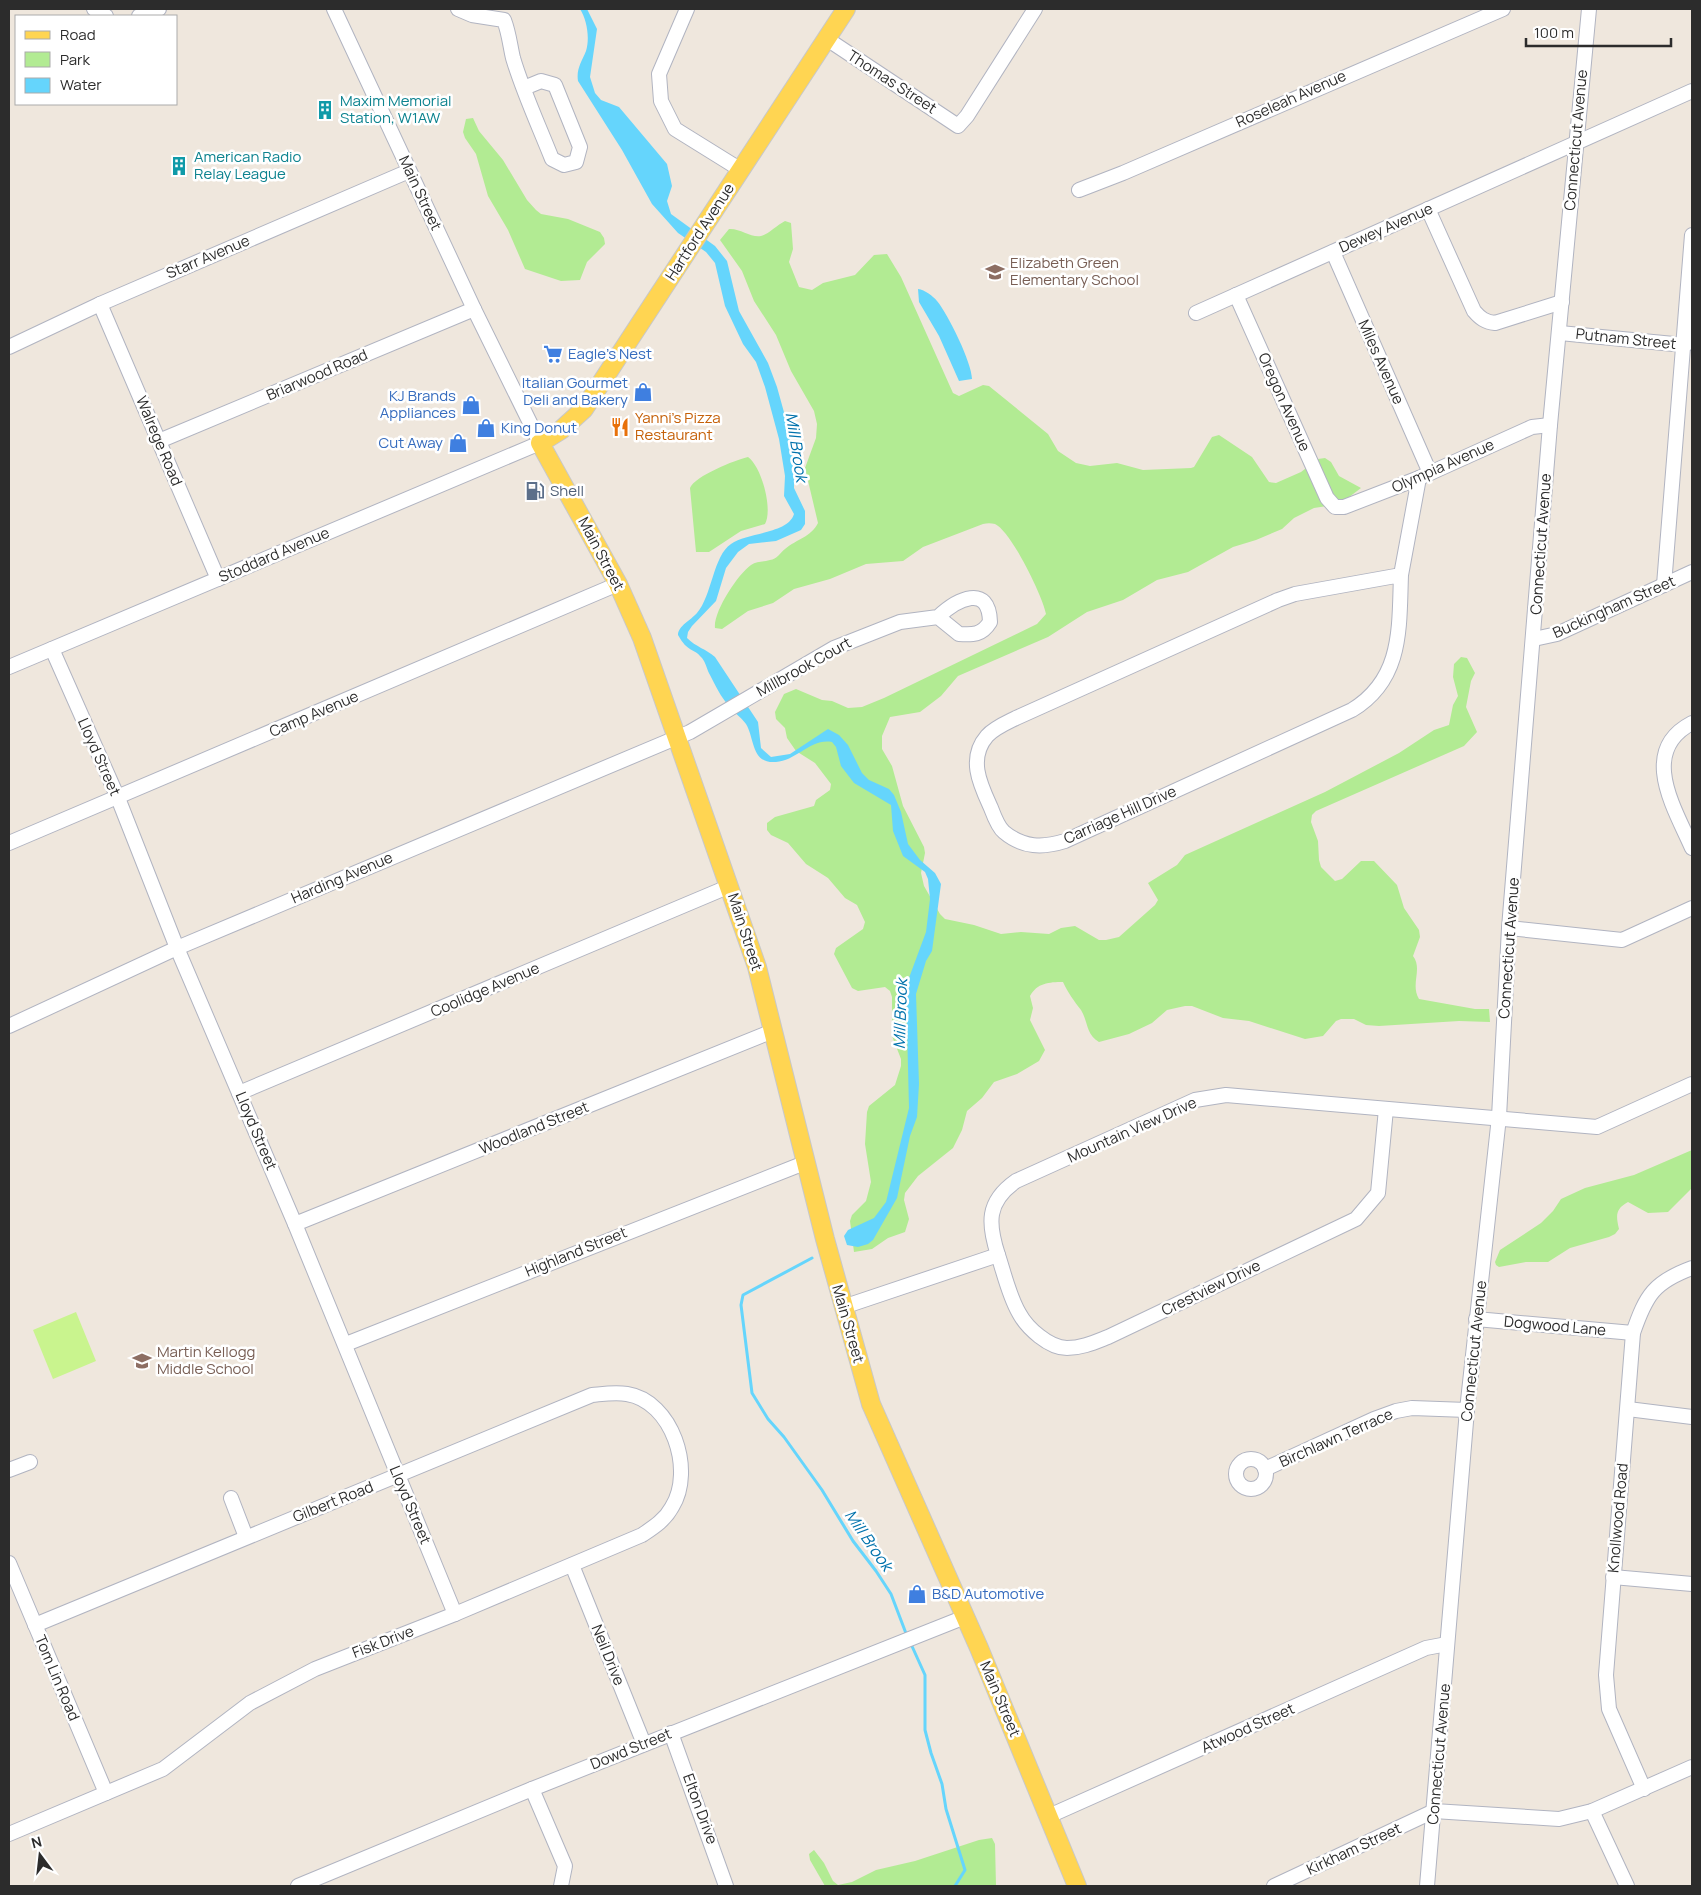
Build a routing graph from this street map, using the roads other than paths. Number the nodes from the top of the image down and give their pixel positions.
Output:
1 (159, 9) edge
2 (334, 9) edge
3 (458, 9) edge
4 (687, 9) edge
5 (846, 9) edge
6 (1035, 9) edge
7 (1503, 9) edge
8 (1589, 9) edge
9 (142, 15) edge
10 (826, 39) junction
11 (524, 88) junction
12 (1692, 91) edge
13 (1576, 144) junction
14 (741, 170) junction
15 (410, 171) junction
16 (1079, 190) dead end
17 (1428, 209) junction
18 (1692, 235) edge
19 (1333, 252) junction
20 (1236, 295) junction
21 (1562, 302) junction
22 (100, 304) junction
23 (474, 309) junction
24 (1196, 313) dead end
25 (1560, 333) junction
26 (1688, 343) edge
27 (9, 347) edge
28 (1550, 425) junction
29 (159, 441) junction
30 (540, 443) junction
31 (1424, 475) junction
32 (1336, 507) joint
33 (1692, 572) edge
34 (1401, 575) junction
35 (218, 579) junction
36 (618, 584) junction
37 (1664, 585) junction
38 (938, 617) dead end
39 (1534, 639) junction
40 (52, 649) junction
41 (9, 667) edge
42 (1692, 723) edge
43 (677, 737) junction
44 (118, 798) junction
45 (9, 843) edge
46 (1692, 848) edge
47 (730, 886) junction
48 (1692, 908) edge
49 (1509, 928) junction
50 (177, 948) junction
51 (9, 1026) edge
52 (772, 1031) junction
53 (1692, 1084) edge
54 (239, 1093) junction
55 (1386, 1109) junction
56 (1499, 1118) junction
57 (807, 1162) junction
58 (295, 1224) junction
59 (998, 1255) junction
60 (1692, 1268) edge
61 (843, 1307) junction
62 (1476, 1319) junction
63 (1633, 1333) junction
64 (346, 1344) junction
65 (1628, 1409) junction
66 (1467, 1410) junction
67 (659, 1412) joint
68 (1692, 1416) edge
69 (30, 1462) dead end
70 (1265, 1469) dead end
71 (9, 1470) edge
72 (397, 1476) junction
73 (231, 1498) dead end
74 (246, 1537) junction
75 (9, 1563) edge
76 (572, 1565) junction
77 (1613, 1577) junction
78 (1692, 1584) edge
79 (455, 1614) junction
80 (965, 1617) junction
81 (35, 1626) junction
82 (1448, 1644) junction
83 (672, 1733) junction
84 (644, 1744) junction
85 (1692, 1767) edge
86 (532, 1788) junction
87 (1644, 1789) junction
88 (106, 1793) junction
89 (1434, 1812) junction
90 (1592, 1812) junction
91 (1049, 1816) junction
92 (9, 1834) edge
93 (298, 1886) edge
94 (561, 1886) edge
95 (726, 1886) edge
96 (1077, 1886) edge
97 (1274, 1886) edge
98 (1427, 1886) edge
99 (1627, 1886) edge

1 - 9 street
2 - 15 street, Main Street
3 - 11 street
4 - 14 street
5 - 10 main road, Hartford Avenue
6 - 10 street, Thomas Street
7 - 16 street, Roseleah Avenue
8 - 13 street, Connecticut Avenue
10 - 14 main road, Hartford Avenue
11 - 11 street
12 - 13 street, Dewey Avenue
13 - 17 street, Dewey Avenue
13 - 21 street, Connecticut Avenue
14 - 30 main road, Hartford Avenue
15 - 22 street, Starr Avenue
15 - 23 street, Main Street
17 - 19 street, Dewey Avenue
17 - 21 street
18 - 26 street
19 - 20 street, Dewey Avenue
19 - 31 street, Miles Avenue
20 - 24 street, Dewey Avenue
20 - 32 street, Oregon Avenue
21 - 25 street, Connecticut Avenue
22 - 27 street, Starr Avenue
22 - 29 street, Walrege Road
23 - 29 street, Briarwood Road
23 - 30 street, Main Street
25 - 26 street, Putnam Street
25 - 28 street, Connecticut Avenue
26 - 37 street
28 - 31 street, Olympia Avenue
28 - 39 street, Connecticut Avenue
29 - 35 street, Walrege Road
30 - 35 street, Stoddard Avenue
30 - 36 main road, Main Street
31 - 32 street, Olympia Avenue
31 - 34 street, Carriage Hill Drive
33 - 37 street, Buckingham Street
34 - 34 street, Carriage Hill Drive
35 - 40 street, Stoddard Avenue
36 - 43 main road, Main Street
36 - 44 street, Camp Avenue
37 - 39 street, Buckingham Street
38 - 43 street, Millbrook Court
39 - 49 street, Connecticut Avenue
40 - 41 street, Stoddard Avenue
40 - 44 street, Lloyd Street
42 - 46 street
43 - 47 main road, Main Street
43 - 50 street, Harding Avenue
44 - 45 street, Camp Avenue
44 - 50 street, Lloyd Street
47 - 52 main road, Main Street
47 - 54 street, Coolidge Avenue
48 - 49 street
49 - 56 street, Connecticut Avenue
50 - 51 street, Harding Avenue
50 - 54 street, Lloyd Street
52 - 57 main road, Main Street
52 - 58 street, Woodland Street
53 - 56 street, Mountain View Drive
54 - 58 street, Lloyd Street
55 - 56 street, Mountain View Drive
55 - 59 street, Mountain View Drive
55 - 59 street, Crestview Drive
56 - 62 street, Connecticut Avenue
57 - 61 main road, Main Street
57 - 64 street, Highland Street
58 - 64 street, Lloyd Street
59 - 61 street
60 - 63 street, Knollwood Road
61 - 80 main road, Main Street
62 - 63 street, Dogwood Lane
62 - 66 street, Connecticut Avenue
63 - 65 street, Knollwood Road
64 - 72 street, Lloyd Street
65 - 68 street
65 - 77 street, Knollwood Road
66 - 70 street, Birchlawn Terrace
66 - 82 street, Connecticut Avenue
67 - 72 street, Gilbert Road
67 - 76 street, Fisk Drive
69 - 71 street
72 - 74 street, Gilbert Road
72 - 79 street, Lloyd Street
73 - 74 street
74 - 81 street, Gilbert Road
75 - 81 street, Tom Lin Road
76 - 79 street, Fisk Drive
76 - 84 street, Neil Drive
77 - 78 street
77 - 87 street, Knollwood Road
79 - 88 street, Fisk Drive
80 - 83 street, Dowd Street
80 - 91 main road, Main Street
81 - 88 street, Tom Lin Road
82 - 89 street, Connecticut Avenue
82 - 91 street, Atwood Street
83 - 84 street, Dowd Street
83 - 95 street, Elton Drive
84 - 86 street, Dowd Street
85 - 87 street
86 - 93 street, Dowd Street
86 - 94 street
87 - 90 street
88 - 92 street, Fisk Drive
89 - 90 street
89 - 97 street, Kirkham Street
89 - 98 street, Connecticut Avenue
90 - 99 street
91 - 96 main road, Main Street

